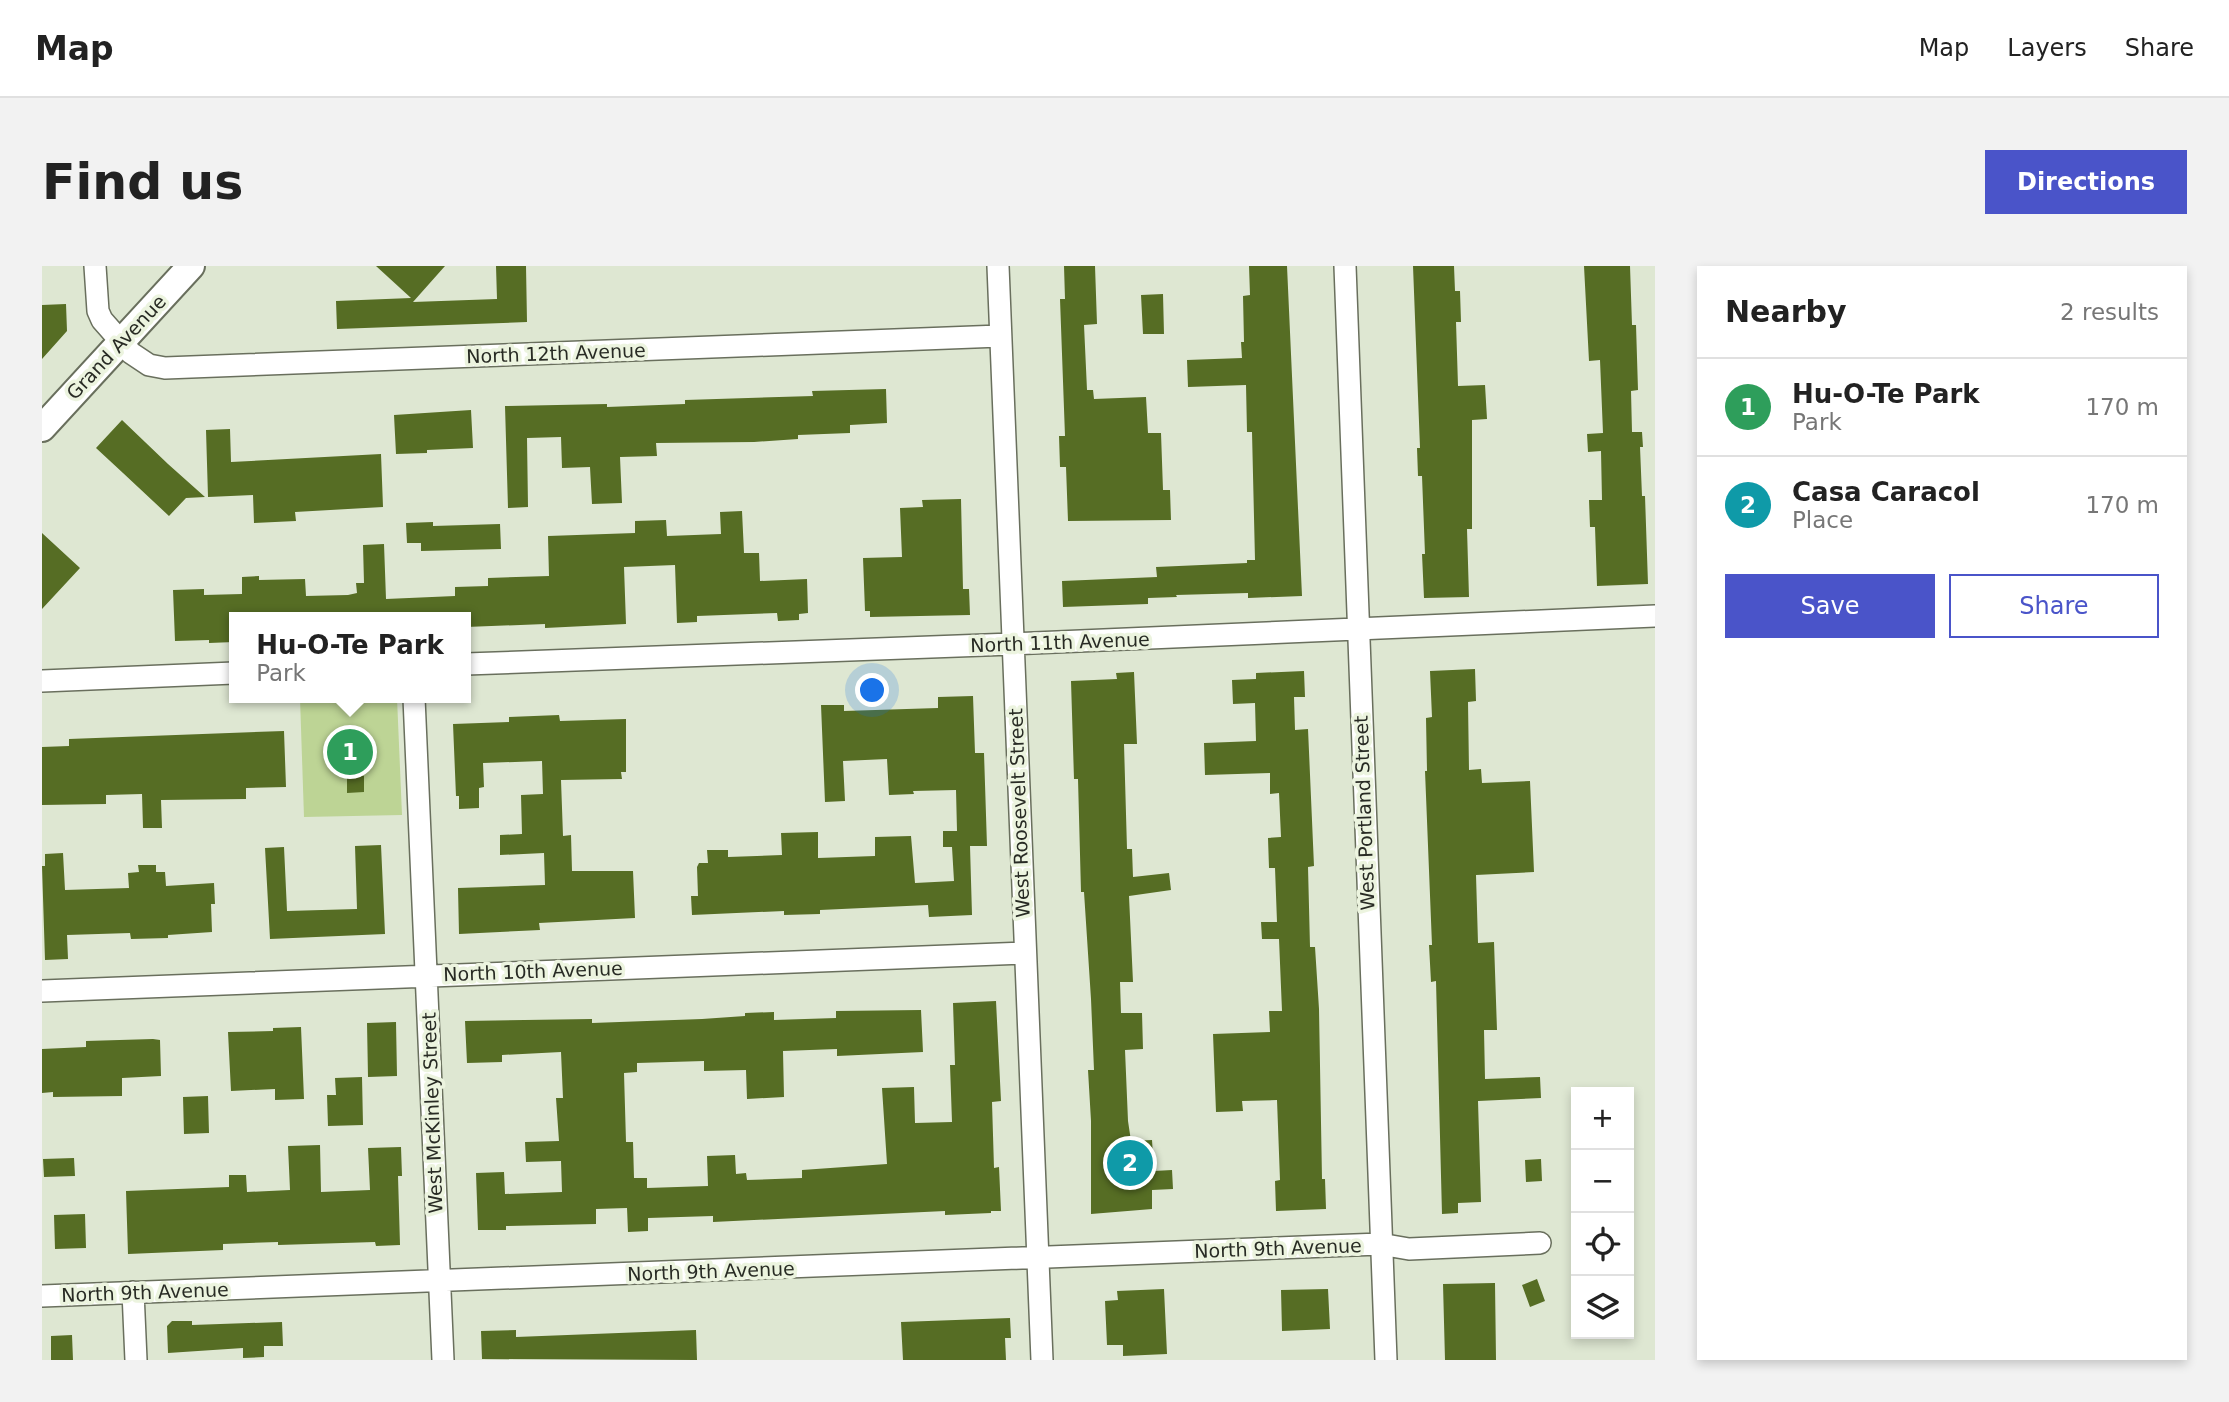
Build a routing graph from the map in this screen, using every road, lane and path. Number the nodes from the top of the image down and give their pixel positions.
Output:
1 (95, 266) edge
2 (191, 266) edge
3 (998, 266) edge
4 (1345, 266) edge
5 (1000, 336) junction
6 (120, 343) junction
7 (42, 428) edge
8 (1655, 616) edge
9 (1357, 628) junction
10 (1012, 644) junction
11 (471, 664) edge
12 (229, 673) edge
13 (42, 681) edge
14 (414, 703) edge
15 (1024, 953) junction
16 (426, 974) junction
17 (42, 991) edge
18 (1539, 1236) dead end
19 (1381, 1244) junction
20 (1038, 1257) junction
21 (439, 1281) junction
22 (133, 1292) junction
23 (42, 1296) edge
24 (136, 1360) edge
25 (443, 1360) edge
26 (1042, 1360) edge
27 (1385, 1360) edge

1 - 6 street, North 12th Avenue
2 - 6 main road, Grand Avenue
3 - 5 street, West Roosevelt Street
4 - 9 street, West Portland Street
5 - 6 street, North 12th Avenue
5 - 10 street, West Roosevelt Street
6 - 7 main road, Grand Avenue
8 - 9 street, North 11th Avenue
9 - 10 street, North 11th Avenue
9 - 19 street, West Portland Street
10 - 11 street, North 11th Avenue
10 - 15 street, West Roosevelt Street
12 - 13 street
14 - 16 street, West McKinley Street
15 - 16 street, North 10th Avenue
15 - 20 street, West Roosevelt Street
16 - 17 street, North 10th Avenue
16 - 21 street, West McKinley Street
18 - 19 street, North 9th Avenue
19 - 20 street, North 9th Avenue
19 - 27 street, West Portland Street
20 - 21 street, North 9th Avenue
20 - 26 street, West Roosevelt Street
21 - 22 street, North 9th Avenue
21 - 25 street, West McKinley Street
22 - 23 street, North 9th Avenue
22 - 24 street

